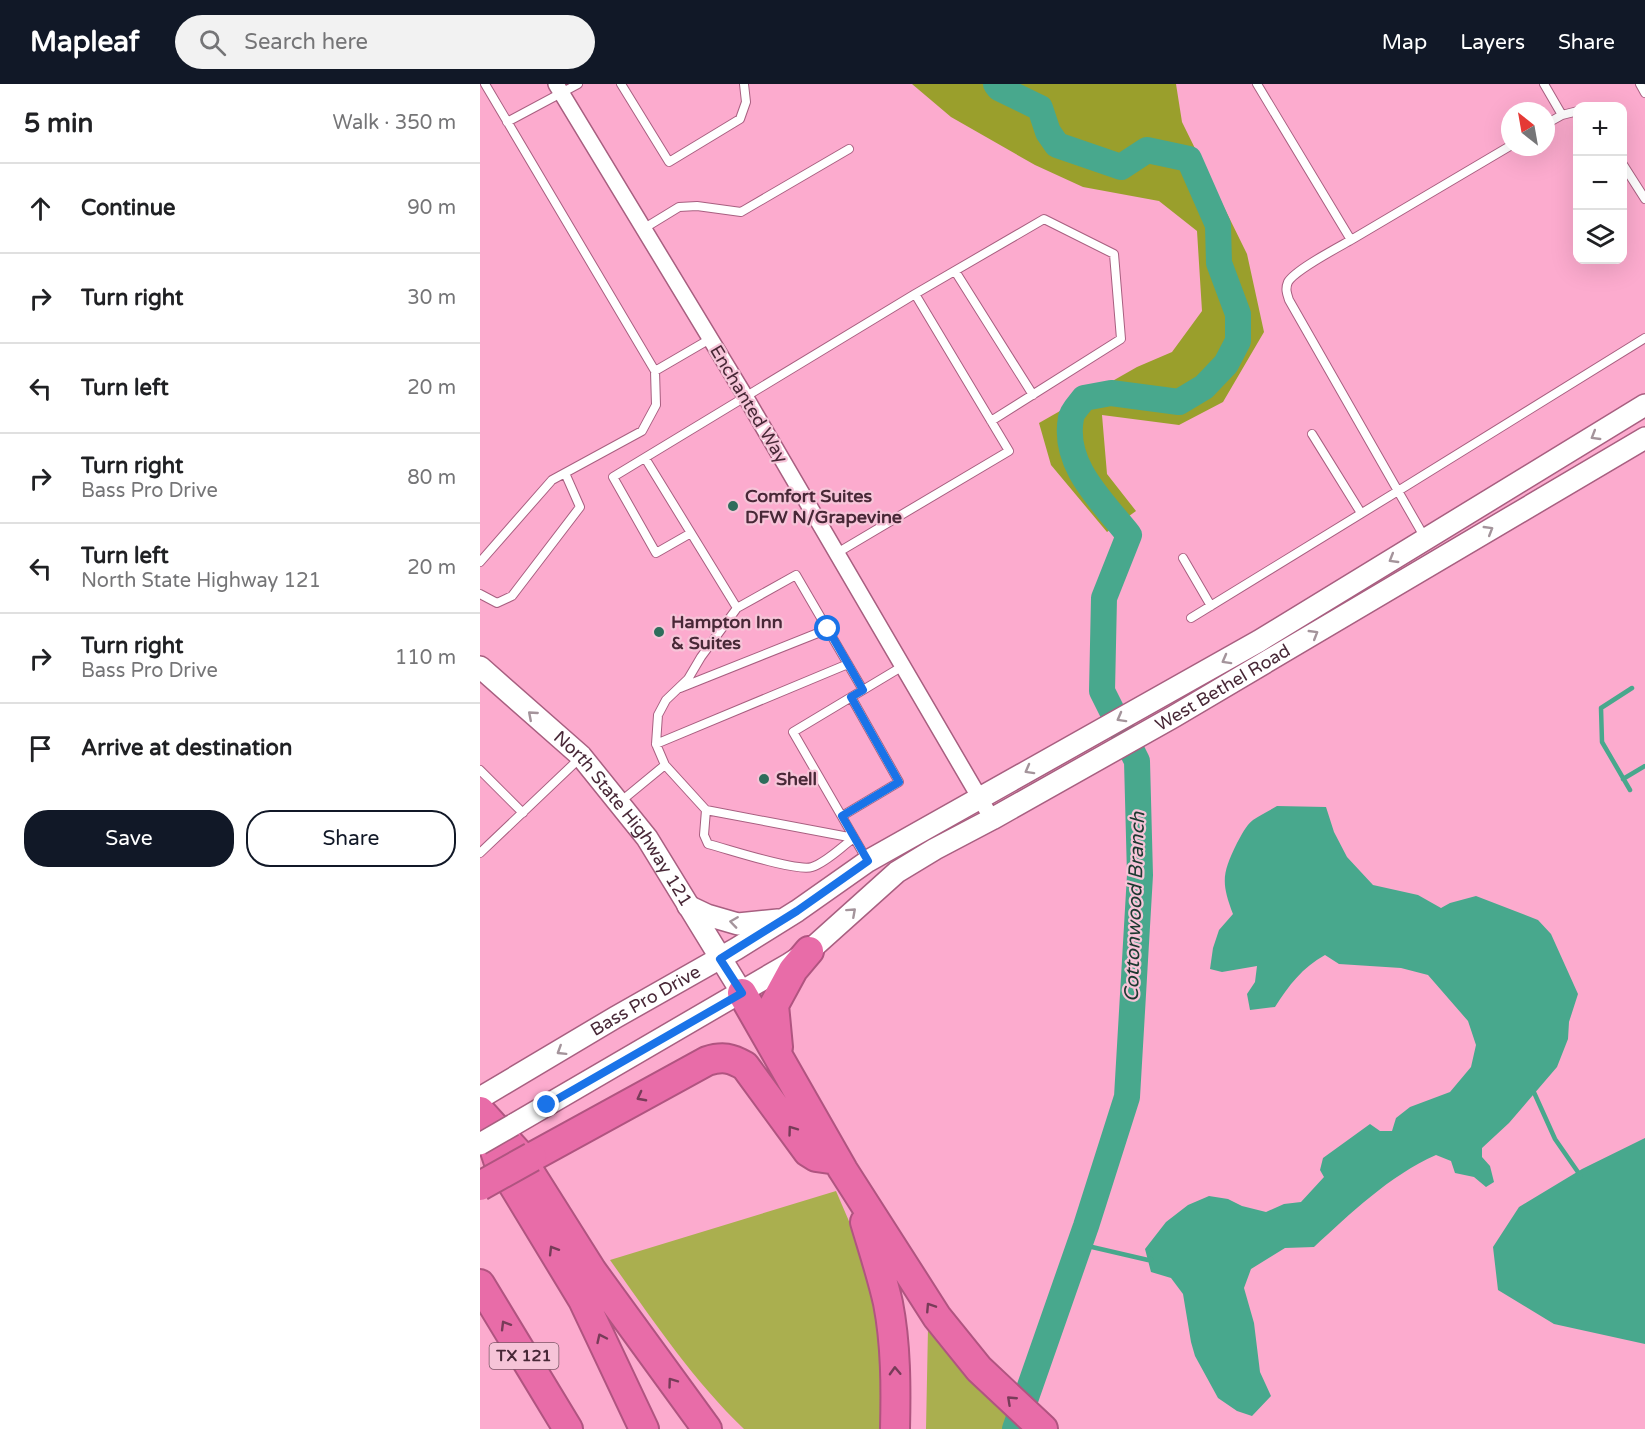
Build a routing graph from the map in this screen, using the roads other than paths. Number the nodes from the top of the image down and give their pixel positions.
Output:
1 (484, 84) edge
2 (578, 84) edge
3 (621, 84) edge
4 (744, 84) edge
5 (1257, 84) edge
6 (1544, 84) edge
7 (1640, 84) edge
8 (558, 88) edge
9 (1645, 93) edge
10 (1573, 112) edge
11 (1562, 115) junction
12 (1555, 119) edge
13 (507, 122) junction
14 (849, 149) dead end
15 (1501, 151) edge
16 (1627, 170) edge
17 (1645, 200) edge
18 (643, 229) junction
19 (1351, 240) junction
20 (956, 271) junction
21 (915, 294) junction
22 (1645, 338) edge
23 (710, 339) junction
24 (655, 371) junction
25 (1033, 395) junction
26 (745, 396) junction
27 (1645, 405) edge
28 (992, 421) junction
29 (1312, 434) dead end
30 (1645, 438) edge
31 (645, 458) junction
32 (565, 473) junction
33 (1398, 491) junction
34 (1361, 513) junction
35 (691, 533) junction
36 (1426, 539) junction
37 (837, 553) junction
38 (1184, 558) dead end
39 (1438, 560) junction
40 (480, 562) edge
41 (480, 594) edge
42 (1211, 606) junction
43 (737, 608) junction
44 (1191, 618) dead end
45 (828, 629) junction
46 (848, 664) junction
47 (903, 666) junction
48 (480, 667) edge
49 (676, 690) junction
50 (863, 690) junction
51 (851, 697) junction
52 (656, 744) junction
53 (581, 756) junction
54 (665, 765) junction
55 (480, 770) edge
56 (980, 798) junction
57 (619, 803) junction
58 (706, 810) junction
59 (523, 813) junction
60 (842, 816) junction
61 (992, 819) junction
62 (854, 838) junction
63 (480, 854) edge
64 (868, 861) junction
65 (688, 906) junction
66 (782, 920) junction
67 (809, 951) junction
68 (720, 959) junction
69 (742, 993) junction
70 (780, 1058) junction
71 (481, 1117) edge
72 (840, 1165) junction
73 (480, 1186) edge
74 (480, 1284) edge
75 (568, 1429) edge
76 (645, 1429) edge
77 (707, 1429) edge
78 (895, 1429) edge
79 (1043, 1429) edge

1 - 13 lane
2 - 8 lane
3 - 4 lane
5 - 19 lane
6 - 11 lane
7 - 9 lane
8 - 13 lane
8 - 18 street, Enchanted Way
10 - 11 lane
11 - 12 lane
13 - 24 lane
14 - 18 lane
15 - 19 lane
16 - 17 lane
18 - 23 street, Enchanted Way
19 - 33 lane
20 - 21 lane
20 - 25 lane
20 - 25 lane
21 - 26 lane
21 - 28 lane
22 - 33 lane
23 - 24 lane
23 - 26 street, Enchanted Way
24 - 32 lane
25 - 28 lane
26 - 31 lane
26 - 37 street, Enchanted Way
27 -> 36 main road, West Bethel Road
28 - 37 lane
29 - 34 lane
39 -> 30 main road, West Bethel Road
31 - 35 lane
31 - 35 lane
32 - 40 lane
32 - 41 lane
33 - 34 lane
33 - 36 lane
34 - 42 lane
35 - 43 lane
36 - 39 main road
36 -> 56 main road, West Bethel Road
37 - 47 street, Enchanted Way
38 - 42 lane
61 -> 39 main road, West Bethel Road
42 - 44 lane
43 - 45 lane
43 - 49 lane
45 - 46 lane
45 - 49 lane
46 - 50 lane
46 - 52 lane
47 - 50 lane
47 - 56 street, Enchanted Way
53 -> 48 main road, North State Highway 121
49 - 52 lane
50 - 51 lane
51 - 60 lane
51 - 60 lane
52 - 54 lane
53 - 57 main road, North State Highway 121
53 - 59 lane
54 - 57 lane
54 - 58 lane
55 - 59 lane
56 - 61 street, Enchanted Way
56 - 64 main road, West Bethel Road
57 - 65 main road, North State Highway 121
58 - 62 lane
58 - 62 lane
59 - 63 lane
60 - 62 lane
67 -> 61 main road, West Bethel Road
62 - 64 lane
64 - 66 main road, Bass Pro Drive
66 -> 65 main road
65 - 68 main road, North State Highway 121
66 - 68 main road, Bass Pro Drive
67 - 69 main road
67 - 70 highway
68 - 69 main road, North State Highway 121
68 -> 71 main road, Bass Pro Drive
69 - 70 highway
69 - 71 main road, bridge
70 - 72 highway
76 -> 71 highway
77 -> 71 highway
72 -> 73 highway, bridge
78 -> 72 highway
79 -> 72 highway
75 -> 74 highway, TX 121

